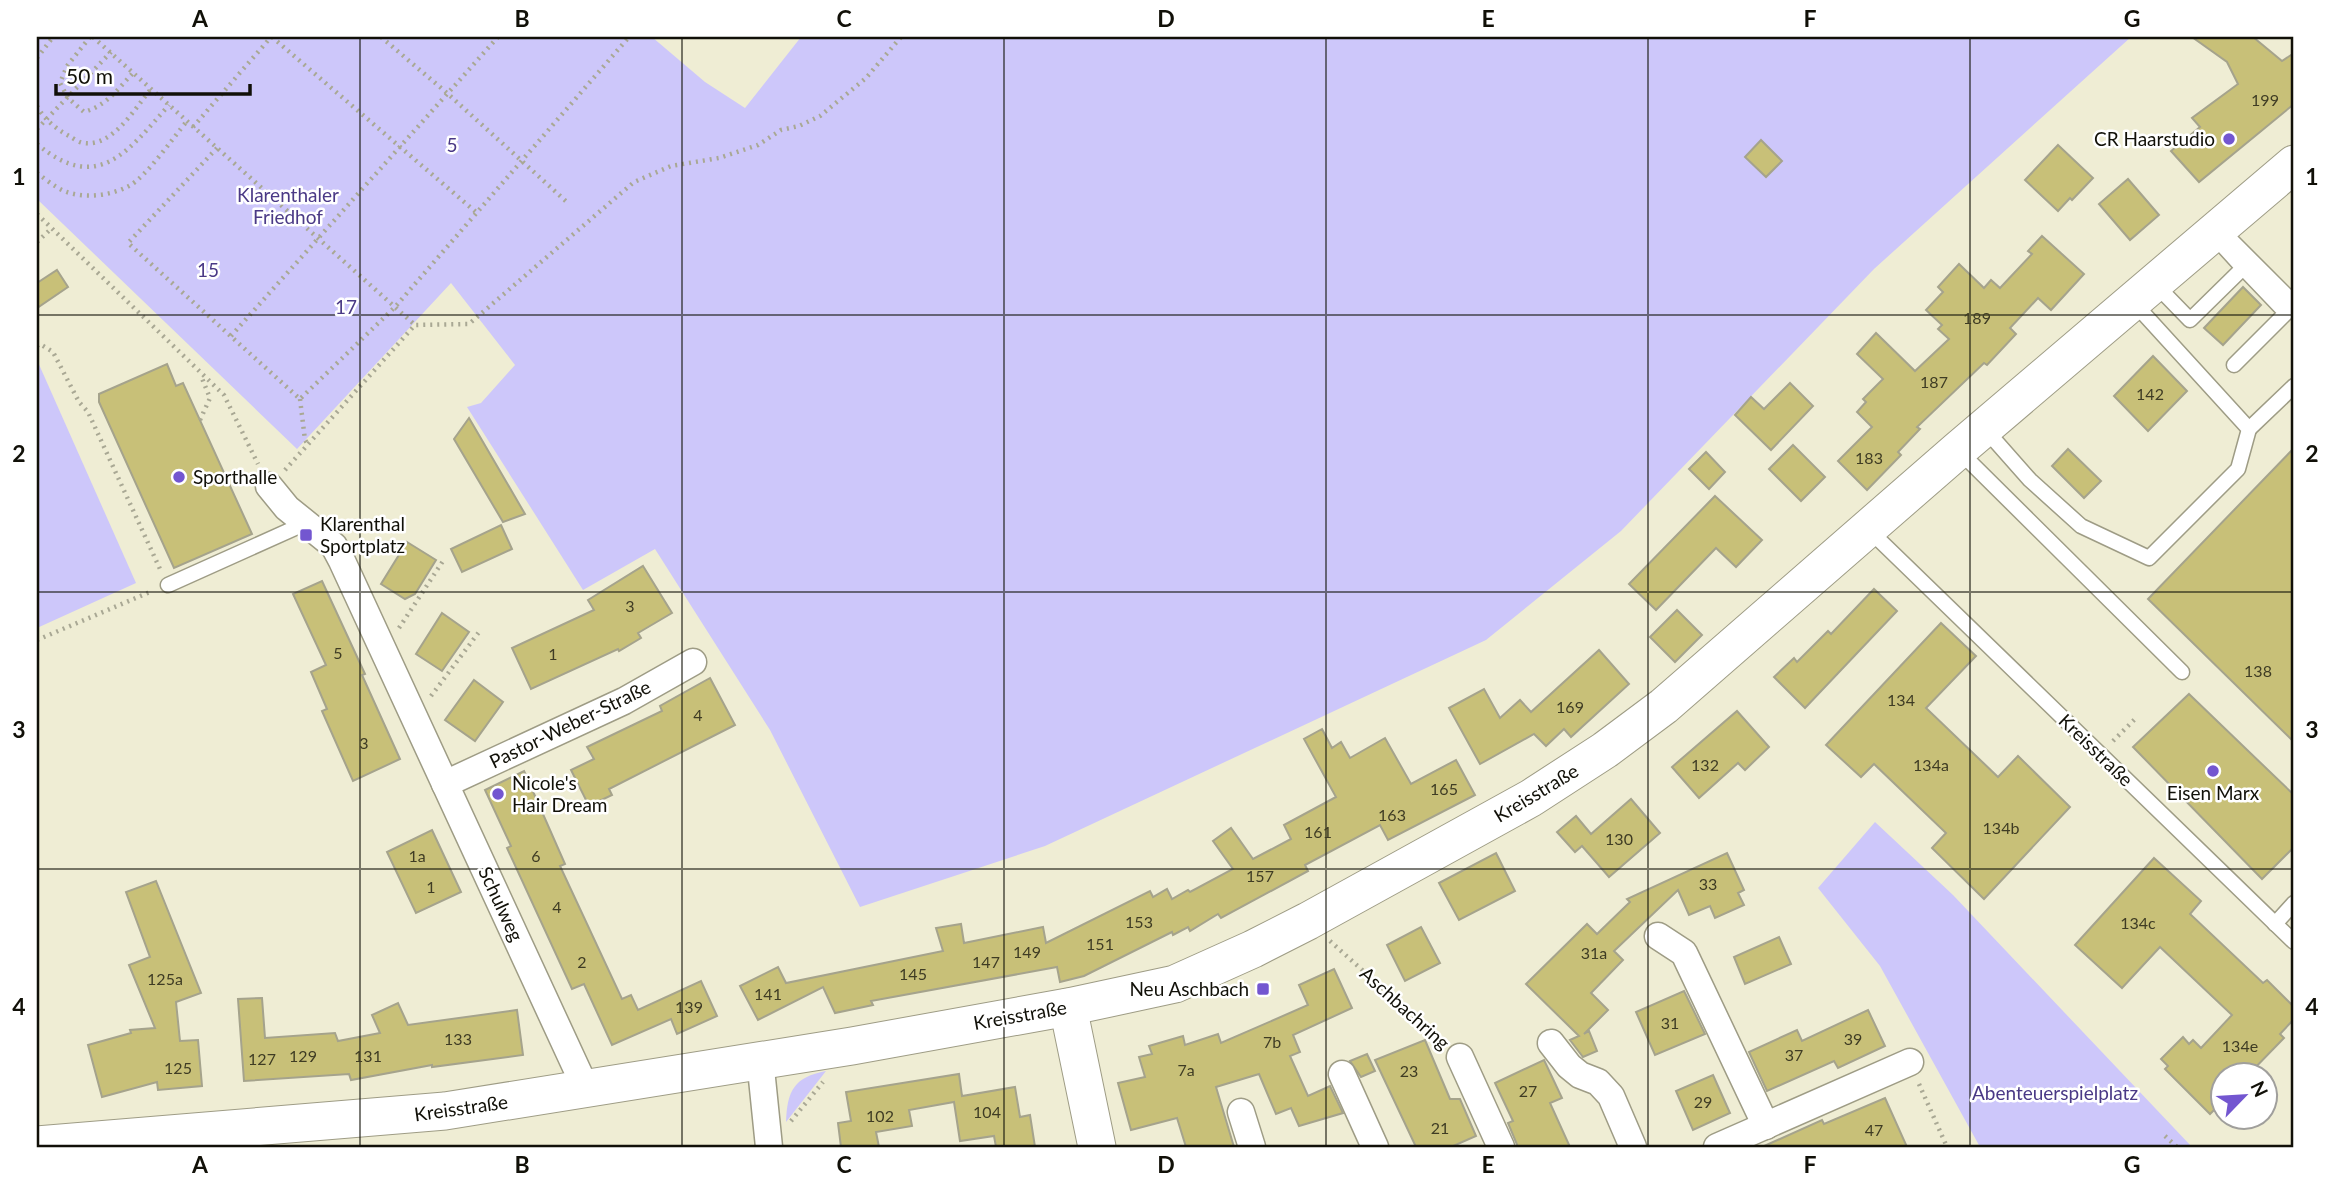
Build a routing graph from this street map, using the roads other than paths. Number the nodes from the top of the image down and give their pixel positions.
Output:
1 (2294, 164) edge
2 (2215, 231) junction
3 (2243, 268) junction
4 (2143, 292) junction
5 (2294, 303) edge
6 (2234, 365) dead end
7 (2294, 386) edge
8 (2249, 429) junction
9 (1971, 439) junction
10 (269, 486) road end
11 (306, 523) junction
12 (1868, 528) junction
13 (168, 586) road end
14 (693, 662) dead end
15 (2182, 672) dead end
16 (445, 784) junction
17 (2294, 903) edge
18 (2275, 923) junction
19 (1658, 936) dead end
20 (2294, 942) edge
21 (1068, 1007) junction
22 (1551, 1043) dead end
23 (1460, 1057) road end
24 (760, 1059) junction
25 (1910, 1062) road end
26 (1342, 1074) dead end
27 (586, 1089) junction
28 (1241, 1112) dead end
29 (1766, 1126) junction
30 (37, 1145) edge
31 (769, 1147) edge
32 (1097, 1147) edge
33 (1252, 1147) edge
34 (1375, 1147) edge
35 (1501, 1147) edge
36 (1633, 1147) edge
37 (1717, 1147) edge

1 - 2 street, Kreisstraße
2 - 3 lane
2 - 4 street, Kreisstraße
2 - 5 lane
3 - 4 lane
3 - 6 lane
4 - 8 lane
4 - 9 street, Kreisstraße
7 - 8 lane
8 - 9 lane
9 - 12 street, Kreisstraße
9 - 15 lane
10 - 11 street, Schulweg
11 - 13 lane
11 - 16 street, Schulweg
12 - 18 lane, Kreisstraße
12 - 21 street, Kreisstraße
14 - 16 street, Pastor-Weber-Straße
16 - 27 street, Schulweg
17 - 18 lane
18 - 20 lane, Kreisstraße
19 - 29 street
21 - 24 street, Kreisstraße
21 - 32 street
22 - 36 street
23 - 35 street, Aschbachring
24 - 27 street, Kreisstraße
24 - 31 street
25 - 29 street
26 - 34 street
27 - 30 street, Kreisstraße
28 - 33 street
29 - 37 street

